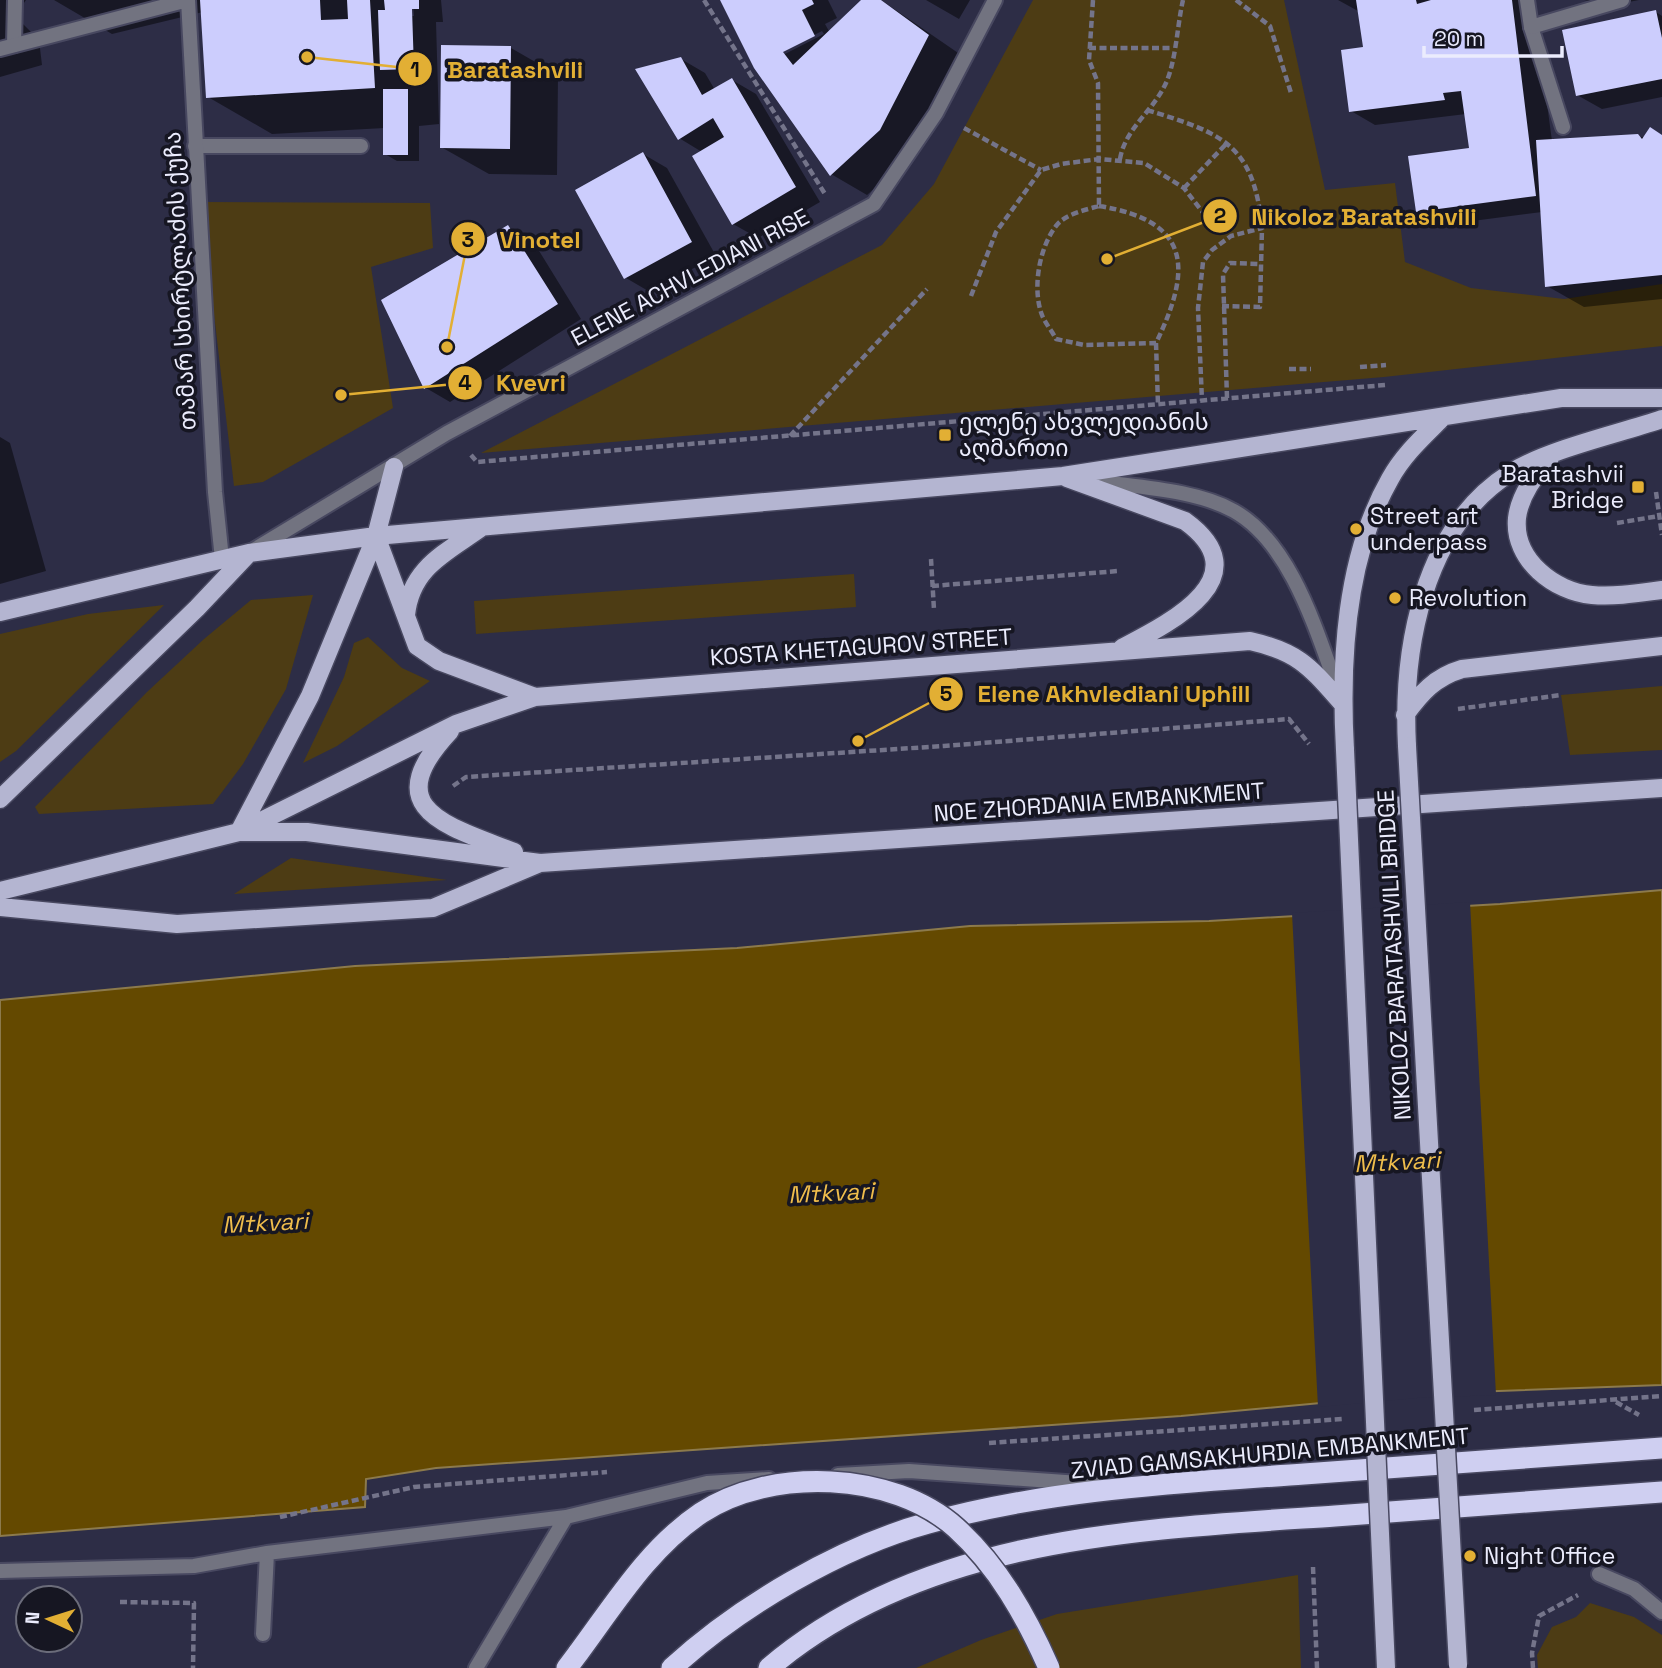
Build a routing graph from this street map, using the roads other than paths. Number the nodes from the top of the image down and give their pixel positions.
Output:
1 (15, 0) edge
2 (188, 0) edge
3 (995, 0) edge
4 (1527, 0) edge
5 (1622, 0) edge
6 (1531, 27) junction
7 (7, 47) edge
8 (1563, 127) dead end
9 (195, 146) junction
10 (361, 146) dead end
11 (1662, 398) edge
12 (1441, 418) junction
13 (1662, 419) edge
14 (1552, 455) junction
15 (394, 467) junction
16 (1063, 477) junction
17 (482, 527) junction
18 (376, 536) junction
19 (249, 553) junction
20 (222, 559) junction
21 (1662, 590) edge
22 (0, 612) edge
23 (405, 620) junction
24 (1662, 646) edge
25 (1114, 653) junction
26 (535, 697) junction
27 (1342, 703) junction
28 (1405, 715) junction
29 (456, 724) junction
30 (1662, 788) edge
31 (0, 799) edge
32 (239, 832) junction
33 (540, 863) junction
34 (0, 891) edge
35 (0, 906) edge
36 (1662, 1448) edge
37 (1130, 1487) junction
38 (1662, 1492) edge
39 (566, 1517) junction
40 (267, 1553) junction
41 (0, 1571) edge
42 (1599, 1574) road end
43 (1662, 1612) edge
44 (263, 1634) dead end
45 (573, 1660) edge
46 (1458, 1666) edge
47 (476, 1668) edge
48 (672, 1668) edge
49 (769, 1668) edge
50 (1049, 1668) edge
51 (1386, 1668) edge

1 - 7 street
2 - 7 street
2 - 9 street, თამარ სხირტლაძის ქუჩა
3 - 15 street, ELENE ACHVLEDIANI RISE
4 - 6 street
5 - 6 street
6 - 8 street
9 - 10 street
9 - 20 street, თამარ სხირტლაძის ქუჩა
11 - 12 main road
12 - 16 main road
12 - 27 main road, NIKOLOZ BARATASHVILI BRIDGE
13 - 14 main road, NIKOLOZ BARATASHVILI BRIDGE
14 - 21 main road
14 - 28 main road, NIKOLOZ BARATASHVILI BRIDGE
15 - 18 main road
15 - 19 street, ELENE ACHVLEDIANI RISE
16 - 17 main road
16 - 25 main road
16 - 27 street
17 - 18 main road
17 - 23 main road
18 - 19 main road
18 - 23 main road
18 - 32 main road
19 - 20 main road
19 - 31 main road
20 - 22 main road
23 - 26 main road
24 - 28 main road
25 - 26 main road, KOSTA KHETAGUROV STREET
25 - 27 main road, KOSTA KHETAGUROV STREET
26 - 29 main road, KOSTA KHETAGUROV STREET
27 - 51 main road, NIKOLOZ BARATASHVILI BRIDGE, bridge
28 - 46 main road, NIKOLOZ BARATASHVILI BRIDGE, bridge
29 - 32 main road, KOSTA KHETAGUROV STREET
29 - 33 main road
30 - 33 main road, NOE ZHORDANIA EMBANKMENT
32 - 33 main road, NOE ZHORDANIA EMBANKMENT
32 - 34 main road, KOSTA KHETAGUROV STREET
33 - 35 main road, NOE ZHORDANIA EMBANKMENT
36 - 37 highway, ZVIAD GAMSAKHURDIA EMBANKMENT
37 - 39 street
37 - 48 highway, ZVIAD GAMSAKHURDIA EMBANKMENT
38 - 49 highway
39 - 40 street
39 - 47 street
40 - 41 street
40 - 44 street
42 - 43 street
45 - 50 highway, bridge

